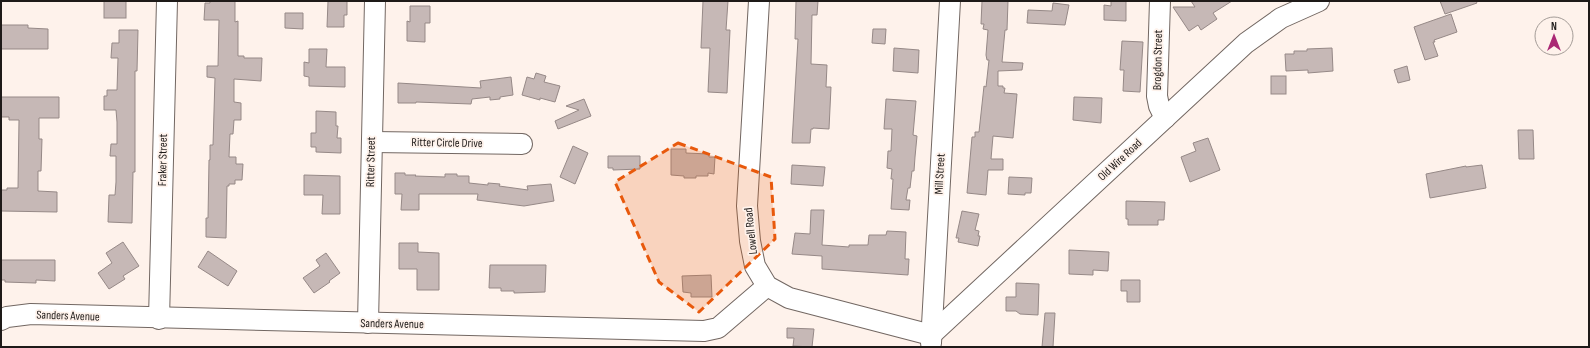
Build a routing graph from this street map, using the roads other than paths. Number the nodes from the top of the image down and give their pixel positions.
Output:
1 (167, 1) edge
2 (375, 1) edge
3 (759, 1) edge
4 (950, 1) edge
5 (1160, 1) edge
6 (1319, 1) edge
7 (1165, 118) junction
8 (372, 142) junction
9 (522, 144) dead end
10 (767, 286) junction
11 (159, 318) junction
12 (1, 320) edge
13 (368, 323) junction
14 (931, 341) edge

1 - 11 street, Fraker Street
2 - 8 street, Ritter Street
3 - 10 street, Lowell Road
4 - 14 street, Mill Street
5 - 7 street, Brogdon Street
6 - 7 street, Old Wire Road
7 - 14 street, Old Wire Road
8 - 9 street, Ritter Circle Drive
8 - 13 street, Ritter Street
10 - 13 street, Sanders Avenue
10 - 14 street
11 - 12 street, Sanders Avenue
11 - 13 street, Sanders Avenue

